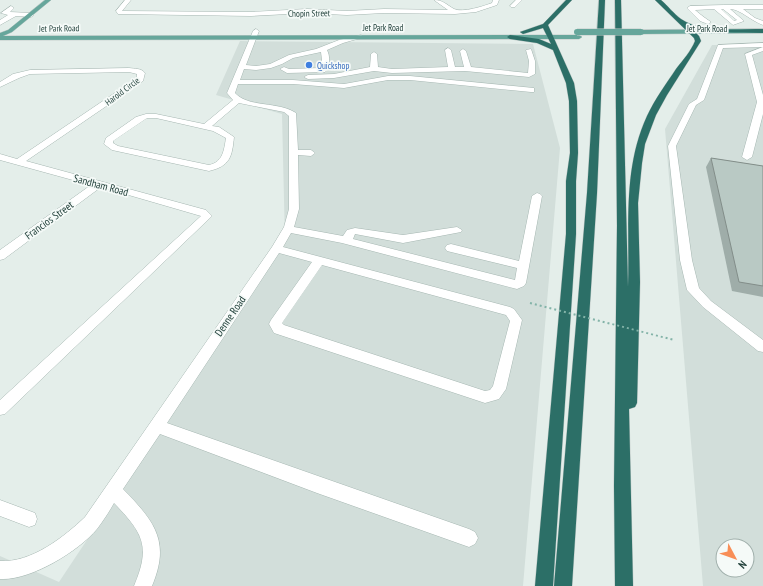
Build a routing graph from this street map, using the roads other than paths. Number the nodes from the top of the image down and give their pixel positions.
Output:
1 (48, 0) edge
2 (128, 0) edge
3 (437, 0) edge
4 (519, 0) edge
5 (569, 0) edge
6 (602, 0) edge
7 (618, 0) edge
8 (658, 0) edge
9 (496, 1) edge
10 (743, 1) edge
11 (688, 2) dead end
12 (390, 4) dead end
13 (513, 6) dead end
14 (724, 7) junction
15 (737, 7) junction
16 (752, 7) junction
17 (763, 7) edge
18 (716, 8) junction
19 (482, 9) junction
20 (13, 11) junction
21 (393, 11) junction
22 (455, 12) junction
23 (2, 13) edge
24 (490, 13) dead end
25 (673, 14) junction
26 (431, 16) dead end
27 (482, 16) dead end
28 (27, 20) junction
29 (0, 23) edge
30 (763, 23) edge
31 (34, 30) dead end
32 (548, 31) junction
33 (763, 31) edge
34 (10, 32) junction
35 (46, 34) junction
36 (256, 34) junction
37 (694, 34) junction
38 (1, 35) edge
39 (317, 36) junction
40 (362, 36) junction
41 (64, 37) junction
42 (510, 37) junction
43 (763, 37) edge
44 (763, 45) edge
45 (0, 46) edge
46 (324, 48) junction
47 (556, 49) junction
48 (448, 50) dead end
49 (529, 50) dead end
50 (763, 50) edge
51 (463, 51) dead end
52 (374, 54) dead end
53 (286, 59) junction
54 (320, 60) junction
55 (492, 64) dead end
56 (467, 66) junction
57 (242, 67) junction
58 (284, 69) dead end
59 (374, 69) junction
60 (452, 70) junction
61 (235, 82) junction
62 (279, 82) junction
63 (0, 85) edge
64 (531, 90) dead end
65 (241, 100) junction
66 (206, 127) junction
67 (216, 129) junction
68 (294, 152) junction
69 (311, 153) dead end
70 (747, 156) dead end
71 (0, 158) edge
72 (19, 162) junction
73 (99, 184) junction
74 (537, 196) dead end
75 (288, 229) junction
76 (457, 230) dead end
77 (346, 241) junction
78 (451, 248) dead end
79 (276, 249) junction
80 (0, 256) edge
81 (319, 260) junction
82 (524, 266) junction
83 (763, 347) edge
84 (0, 409) edge
85 (156, 426) junction
86 (113, 490) junction
87 (0, 508) edge
88 (623, 514) junction
89 (28, 519) dead end
90 (469, 538) dead end
91 (0, 570) edge
92 (143, 586) edge
93 (544, 586) edge
94 (563, 586) edge
95 (624, 586) edge

1 - 28 main road
2 - 21 street, Chopin Street
3 - 22 street
4 - 13 street
5 - 32 highway
6 - 94 highway
7 - 88 highway
8 - 25 highway
9 - 19 street, Chopin Street
10 - 11 street
10 - 16 street
12 - 21 street
14 - 15 street
14 - 18 street
14 - 18 street
15 - 16 street
15 - 30 street
16 - 17 street
18 - 18 street
19 - 22 street, Chopin Street
19 - 24 street
20 - 23 street
20 - 28 street
20 - 29 street
21 - 22 street, Chopin Street
25 - 33 highway
25 - 37 highway
26 - 27 street
28 - 34 main road
28 - 38 main road
31 - 35 main road
32 - 36 main road, Jet Park Road
32 - 37 main road, Jet Park Road
32 - 42 main road, Jet Park Road
32 - 47 highway
33 - 37 main road, Jet Park Road
34 - 35 main road, Jet Park Road
34 - 38 main road
35 - 36 main road, Jet Park Road
36 - 39 main road, Jet Park Road
36 - 41 main road, Jet Park Road
36 - 57 street
37 - 43 main road, Jet Park Road
37 - 88 highway
38 - 41 main road, Jet Park Road
39 - 40 main road, Jet Park Road
39 - 46 street
40 - 42 main road, Jet Park Road
40 - 46 street
41 - 45 main road
42 - 47 highway
44 - 83 street
46 - 53 street
46 - 54 street
47 - 93 highway
48 - 60 street
49 - 56 street
50 - 70 street
51 - 56 street
52 - 59 street
53 - 54 street
53 - 57 street
54 - 58 street
55 - 56 street
56 - 60 street
57 - 61 street
59 - 60 street
59 - 62 street
61 - 62 street
61 - 65 street
62 - 64 street
63 - 72 street, Harold Circle
65 - 66 street
65 - 67 street
65 - 68 street, Denne Road
66 - 67 street
66 - 67 street
68 - 69 street
68 - 75 street, Denne Road
71 - 72 street, Sandham Road
72 - 73 street, Sandham Road
73 - 80 street, Francios Street
73 - 84 street, Sandham Road
74 - 82 street
75 - 77 street
75 - 79 street, Denne Road
76 - 77 street
77 - 82 street
78 - 82 street
79 - 81 street
79 - 85 street, Denne Road
81 - 81 street
85 - 86 street, Denne Road
85 - 90 street
86 - 91 street, Denne Road
86 - 92 street
87 - 89 street
88 - 95 highway

